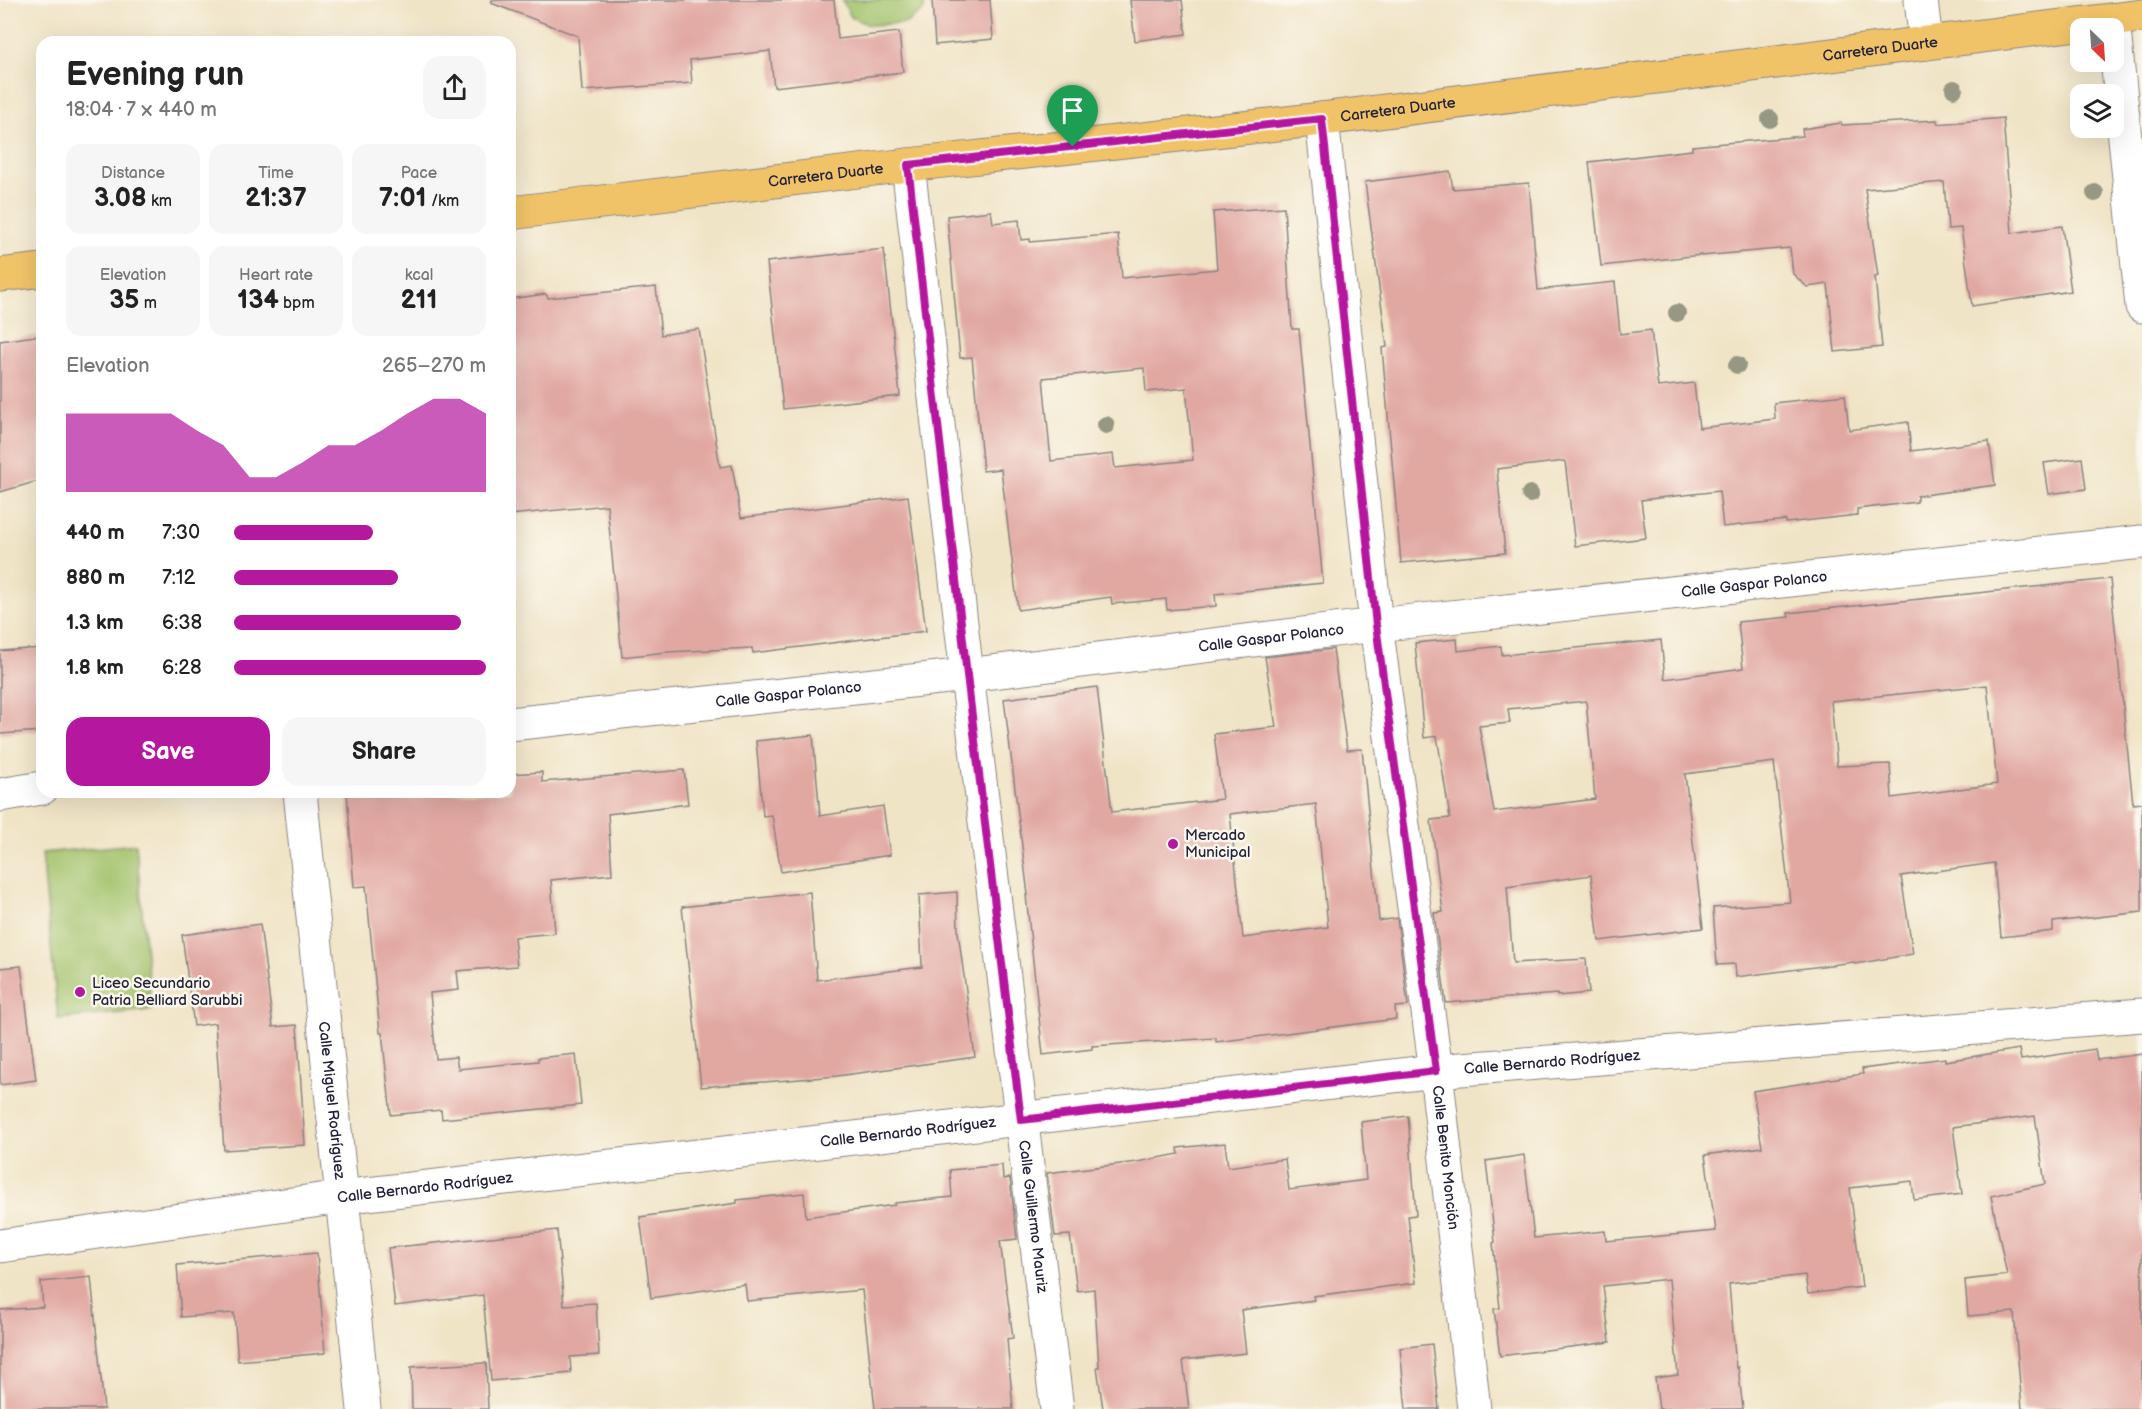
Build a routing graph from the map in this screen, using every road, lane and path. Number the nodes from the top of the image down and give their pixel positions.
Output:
1 (1922, 0) edge
2 (2127, 18) edge
3 (1926, 43) junction
4 (1322, 119) junction
5 (908, 165) junction
6 (516, 212) edge
7 (36, 271) edge
8 (0, 275) edge
9 (2142, 306) edge
10 (2142, 542) edge
11 (1376, 625) junction
12 (967, 675) junction
13 (516, 723) edge
14 (36, 789) edge
15 (0, 795) edge
16 (301, 798) edge
17 (2142, 1015) edge
18 (1436, 1071) junction
19 (1021, 1120) junction
20 (341, 1197) junction
21 (0, 1246) edge
22 (364, 1409) edge
23 (1057, 1409) edge
24 (1474, 1409) edge

1 - 3 street
2 - 3 main road, Carretera Duarte
2 - 9 street
3 - 4 main road, Carretera Duarte
4 - 5 main road, Carretera Duarte
4 - 11 street, Calle Benito Monción
5 - 6 main road, Carretera Duarte
5 - 12 street, Calle Guillermo Mauriz
7 - 8 main road
10 - 11 street, Calle Gaspar Polanco
11 - 12 street, Calle Gaspar Polanco
11 - 18 street, Calle Benito Monción
12 - 13 street, Calle Gaspar Polanco
12 - 19 street, Calle Guillermo Mauriz
14 - 15 street
16 - 20 street, Calle Miguel Rodríguez
17 - 18 street, Calle Bernardo Rodríguez
18 - 19 street, Calle Bernardo Rodríguez
18 - 24 street, Calle Benito Monción
19 - 20 street, Calle Bernardo Rodríguez
19 - 23 street, Calle Guillermo Mauriz
20 - 21 street, Calle Bernardo Rodríguez
20 - 22 street, Calle Miguel Rodríguez

